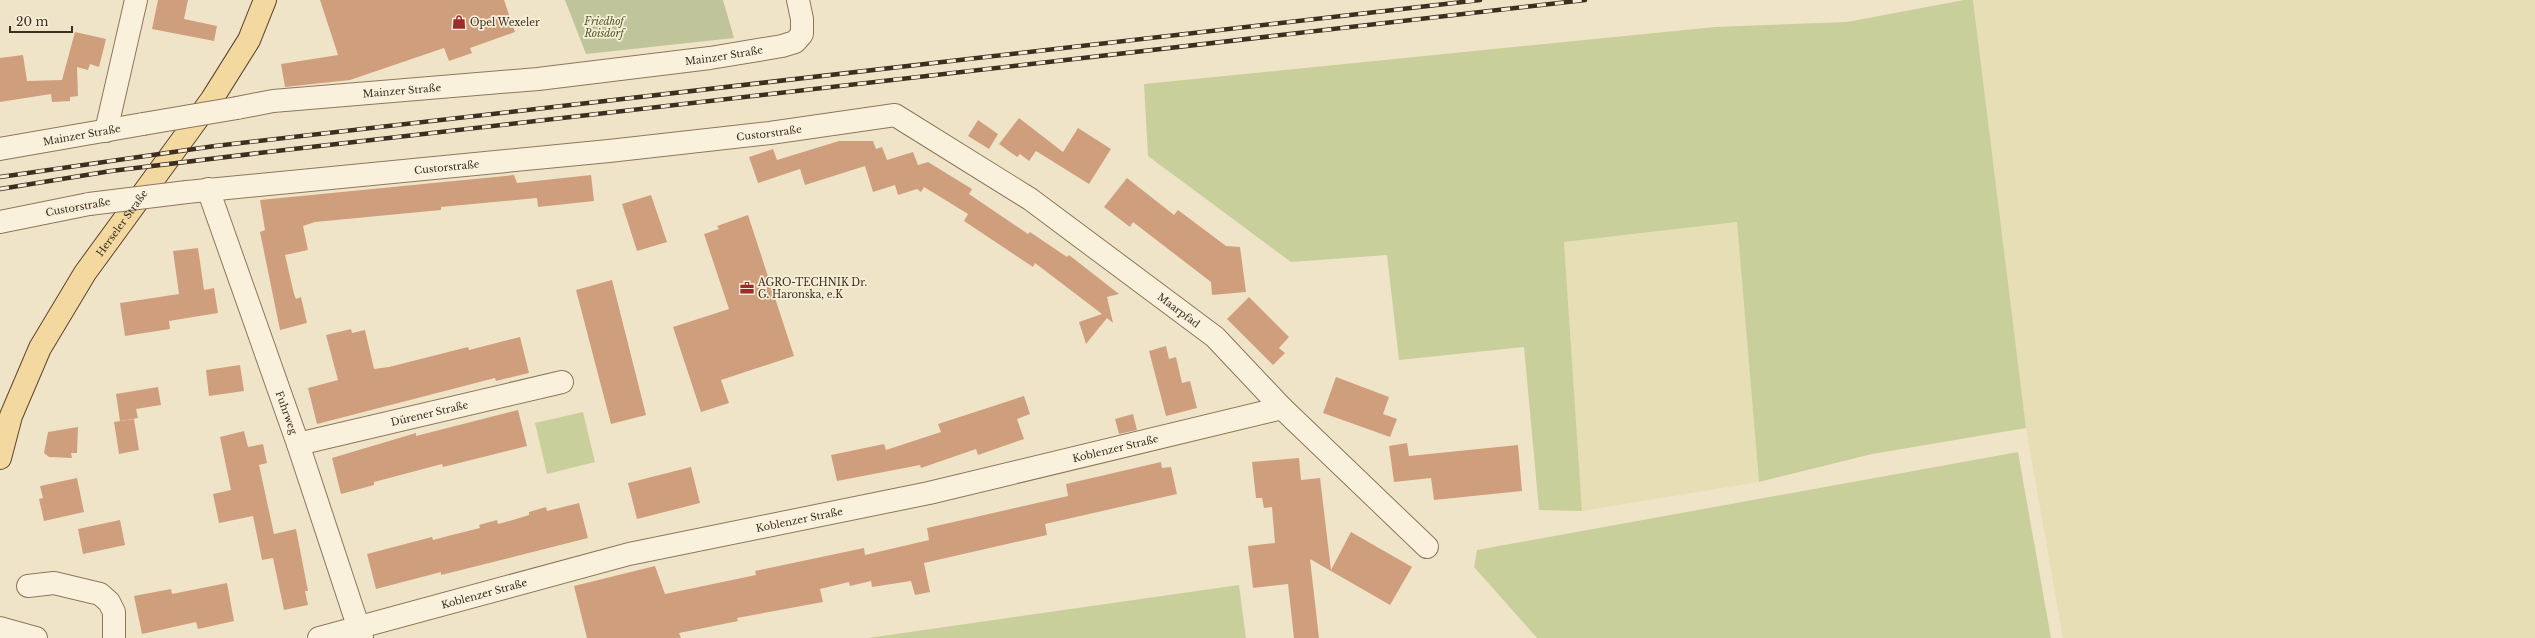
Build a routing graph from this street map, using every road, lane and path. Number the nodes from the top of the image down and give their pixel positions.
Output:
1 (136, 0) edge
2 (265, 0) edge
3 (798, 0) edge
4 (895, 115) joint
5 (106, 130) junction
6 (0, 149) edge
7 (197, 191) junction
8 (0, 222) edge
9 (562, 382) dead end
10 (1282, 408) junction
11 (298, 444) junction
12 (0, 458) edge
13 (1427, 547) dead end
14 (28, 586) dead end
15 (0, 628) edge
16 (360, 633) edge
17 (36, 638) edge
18 (114, 638) edge
19 (319, 638) edge

1 - 5 street
2 - 12 main road, Herseler Straße
3 - 5 street, Mainzer Straße, bridge
4 - 7 street, Custorstraße
4 - 10 street, Maarpfad
5 - 6 street, Mainzer Straße
7 - 8 street, Custorstraße, bridge
7 - 11 street, Fuhrweg
9 - 11 street, Dürener Straße
10 - 13 street, Maarpfad
10 - 16 street, Koblenzer Straße
11 - 16 street, Fuhrweg
14 - 18 street
15 - 17 street
16 - 19 street, Koblenzer Straße

